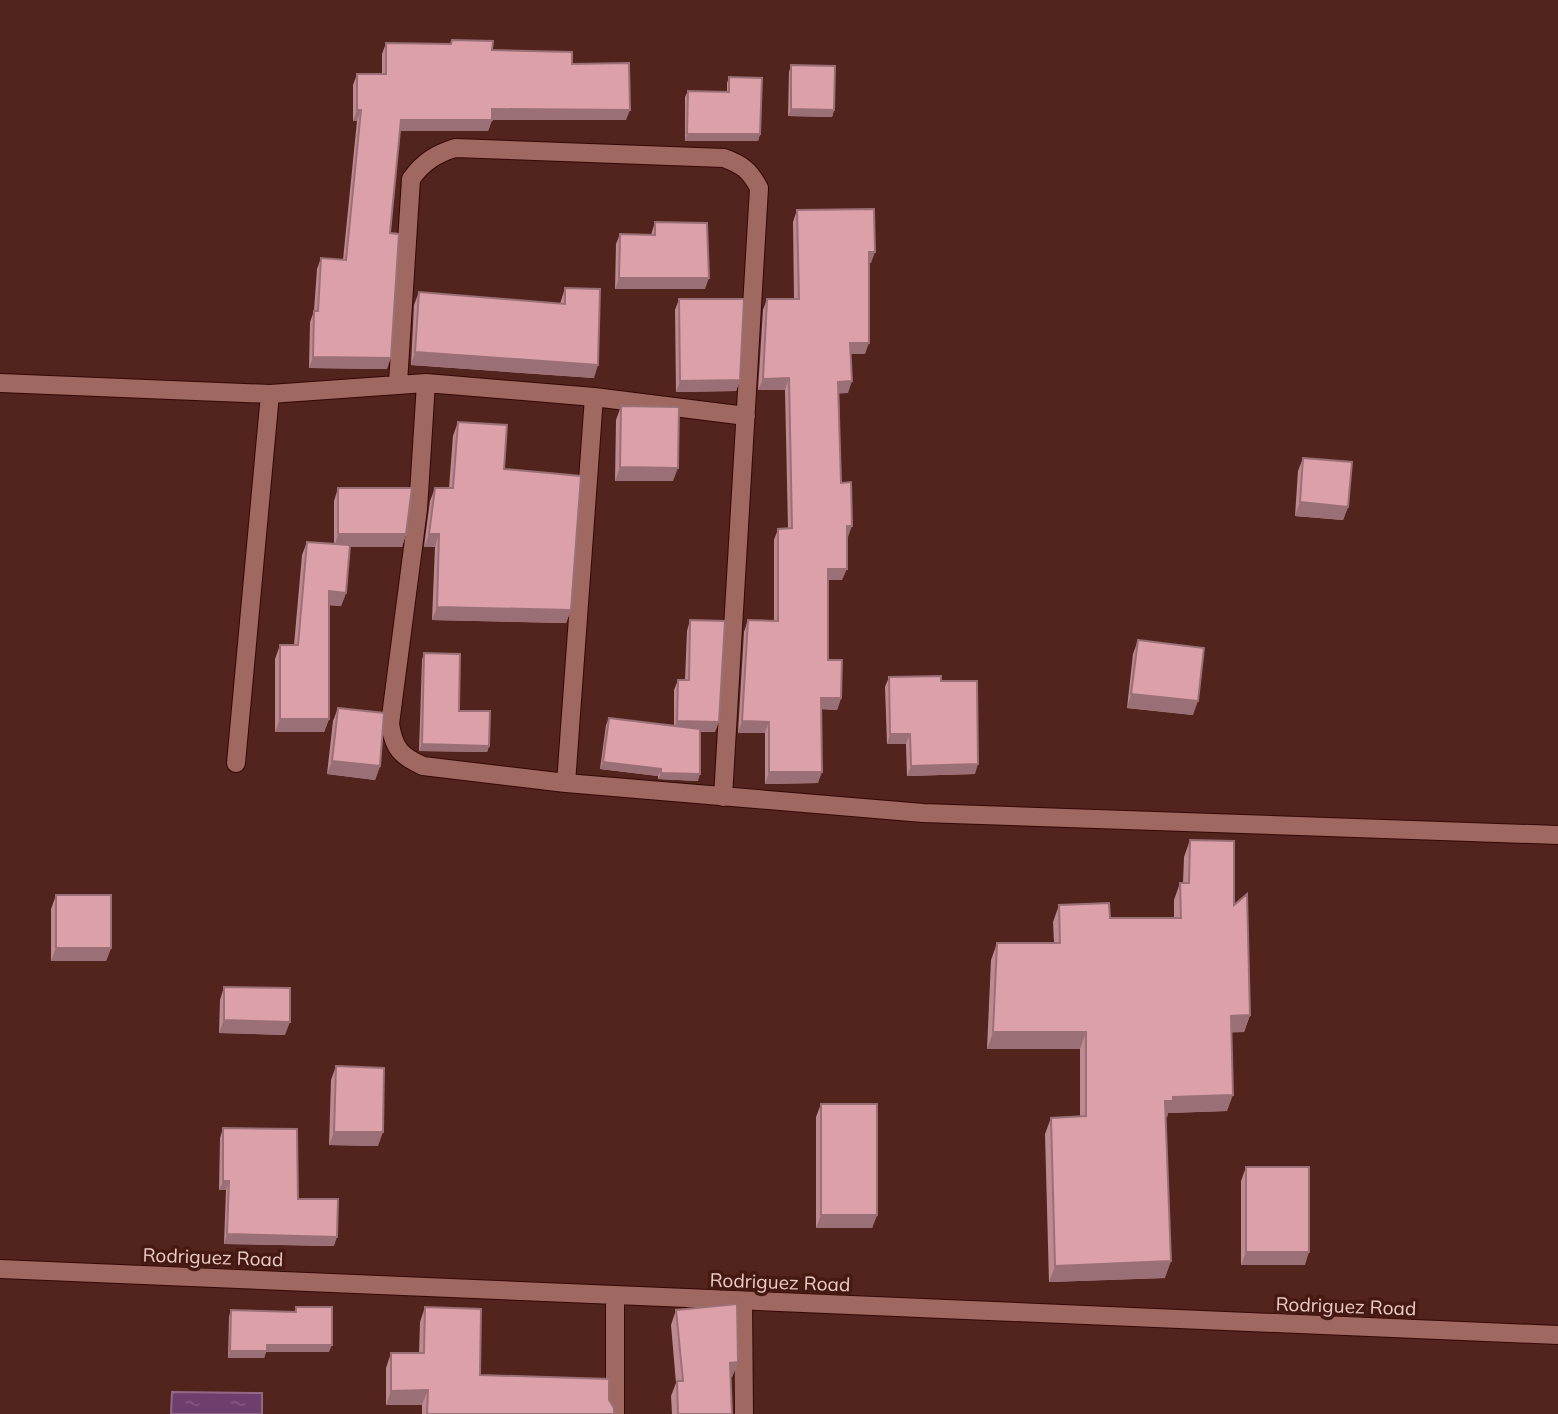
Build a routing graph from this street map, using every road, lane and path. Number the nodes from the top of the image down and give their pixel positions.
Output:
1 (0, 383) edge
2 (398, 383) junction
3 (426, 383) junction
4 (270, 394) junction
5 (594, 397) junction
6 (746, 416) junction
7 (236, 763) dead end
8 (566, 783) junction
9 (723, 797) junction
10 (1558, 835) edge
11 (0, 1269) edge
12 (615, 1296) junction
13 (743, 1301) junction
14 (1558, 1335) edge
15 (615, 1414) edge
16 (744, 1414) edge

1 - 4 street
2 - 3 street
2 - 4 street
2 - 6 street
3 - 5 street
3 - 8 street
4 - 7 street
5 - 6 street
5 - 8 street
6 - 9 street
8 - 9 street
9 - 10 street
11 - 12 street, Rodriguez Road
12 - 13 street, Rodriguez Road
12 - 15 street
13 - 14 street, Rodriguez Road
13 - 16 street

